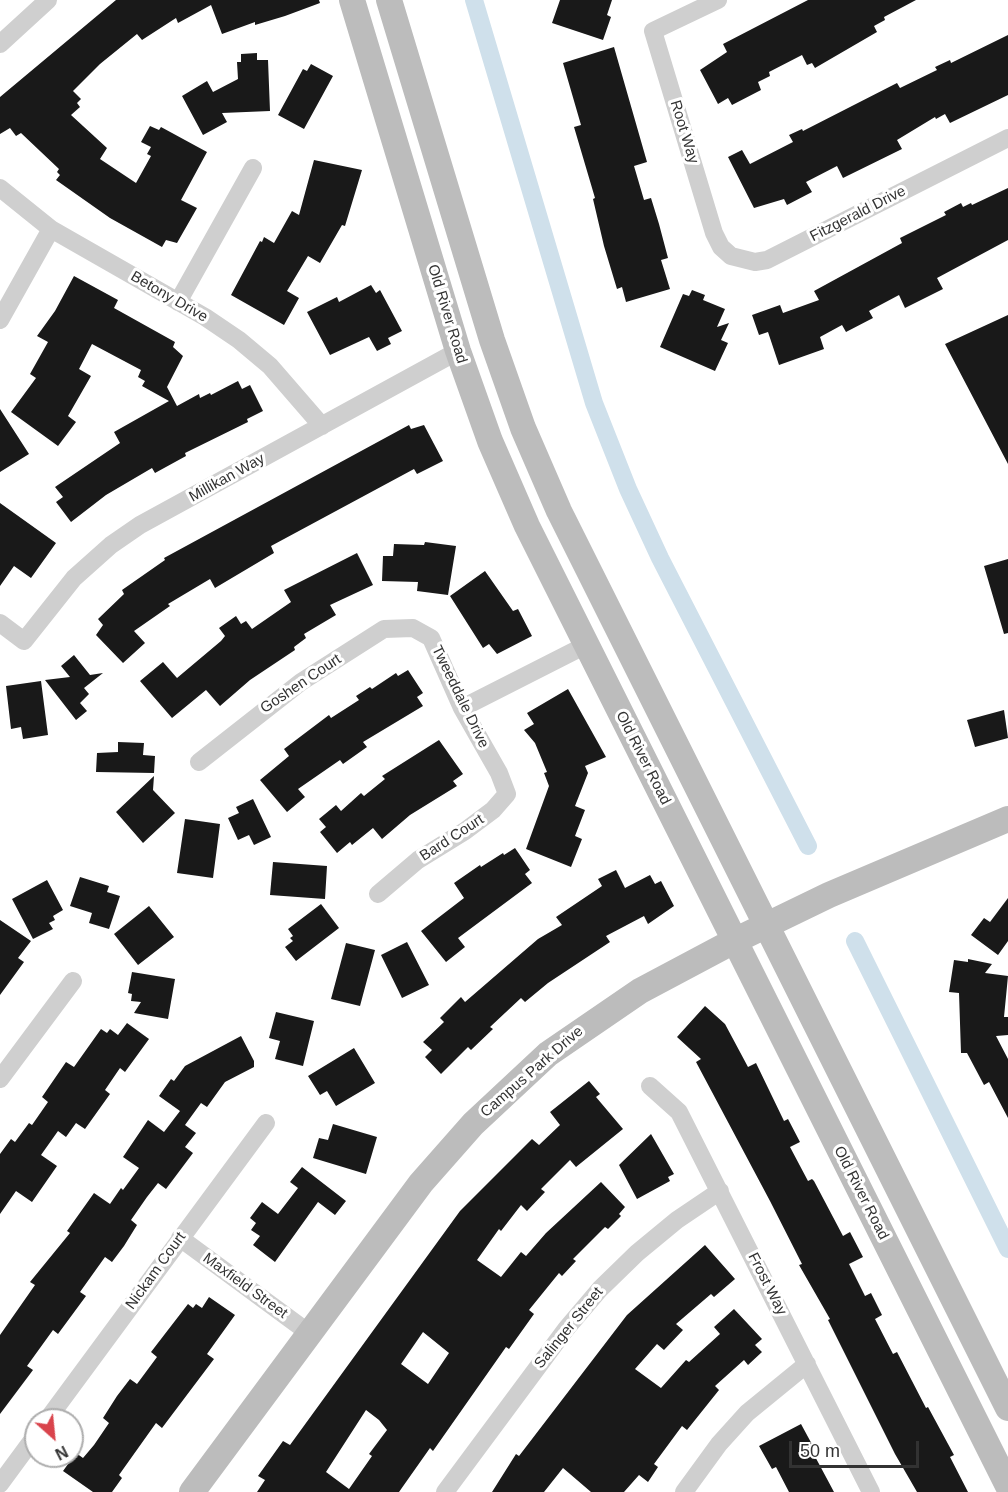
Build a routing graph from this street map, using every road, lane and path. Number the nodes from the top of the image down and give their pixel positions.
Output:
1 (48, 0) edge
2 (352, 0) edge
3 (389, 0) edge
4 (718, 0) edge
5 (0, 44) edge
6 (1008, 138) edge
7 (254, 168) dead end
8 (0, 188) edge
9 (51, 229) junction
10 (714, 233) joint
11 (178, 302) junction
12 (0, 320) edge
13 (458, 351) junction
14 (322, 426) junction
15 (553, 497) junction
16 (0, 624) edge
17 (413, 628) joint
18 (586, 645) junction
19 (462, 708) junction
20 (667, 728) junction
21 (199, 762) dead end
22 (499, 774) joint
23 (1008, 819) edge
24 (378, 894) dead end
25 (766, 925) junction
26 (734, 940) junction
27 (73, 981) dead end
28 (0, 1079) edge
29 (650, 1086) dead end
30 (266, 1123) dead end
31 (720, 1191) junction
32 (180, 1238) junction
33 (309, 1333) junction
34 (807, 1364) junction
35 (56, 1408) edge
36 (1008, 1408) edge
37 (24, 1451) edge
38 (0, 1484) edge
39 (1008, 1486) edge
40 (198, 1490) edge
41 (445, 1492) edge
42 (684, 1492) edge
43 (871, 1492) edge

1 - 5 street
2 - 13 main road, Old River Road
3 - 15 main road
4 - 10 street, Root Way
6 - 10 street, Fitzgerald Drive
7 - 11 street
8 - 9 street, Betony Drive
9 - 11 street, Betony Drive
9 - 12 street
11 - 14 street, Betony Drive
13 - 14 street, Millikan Way
13 - 15 main road
13 - 18 main road, Old River Road
14 - 16 street, Millikan Way
15 - 20 main road
17 - 19 street, Tweeddale Drive
17 - 21 street, Goshen Court
18 - 19 street
18 - 20 main road
18 - 26 main road, Old River Road
19 - 22 street, Tweeddale Drive
20 - 25 main road
22 - 24 street, Bard Court
23 - 25 main road, Campus Park Drive
25 - 26 main road, Campus Park Drive
25 - 36 main road
26 - 33 main road, Campus Park Drive
26 - 39 main road, Old River Road
27 - 28 street
29 - 31 street, Frost Way
30 - 32 street, Nickam Court
31 - 34 street, Frost Way
31 - 41 street, Salinger Street
32 - 33 street, Maxfield Street
32 - 35 street, Nickam Court
33 - 40 main road, Campus Park Drive
34 - 42 street
34 - 43 street, Frost Way
37 - 38 street

